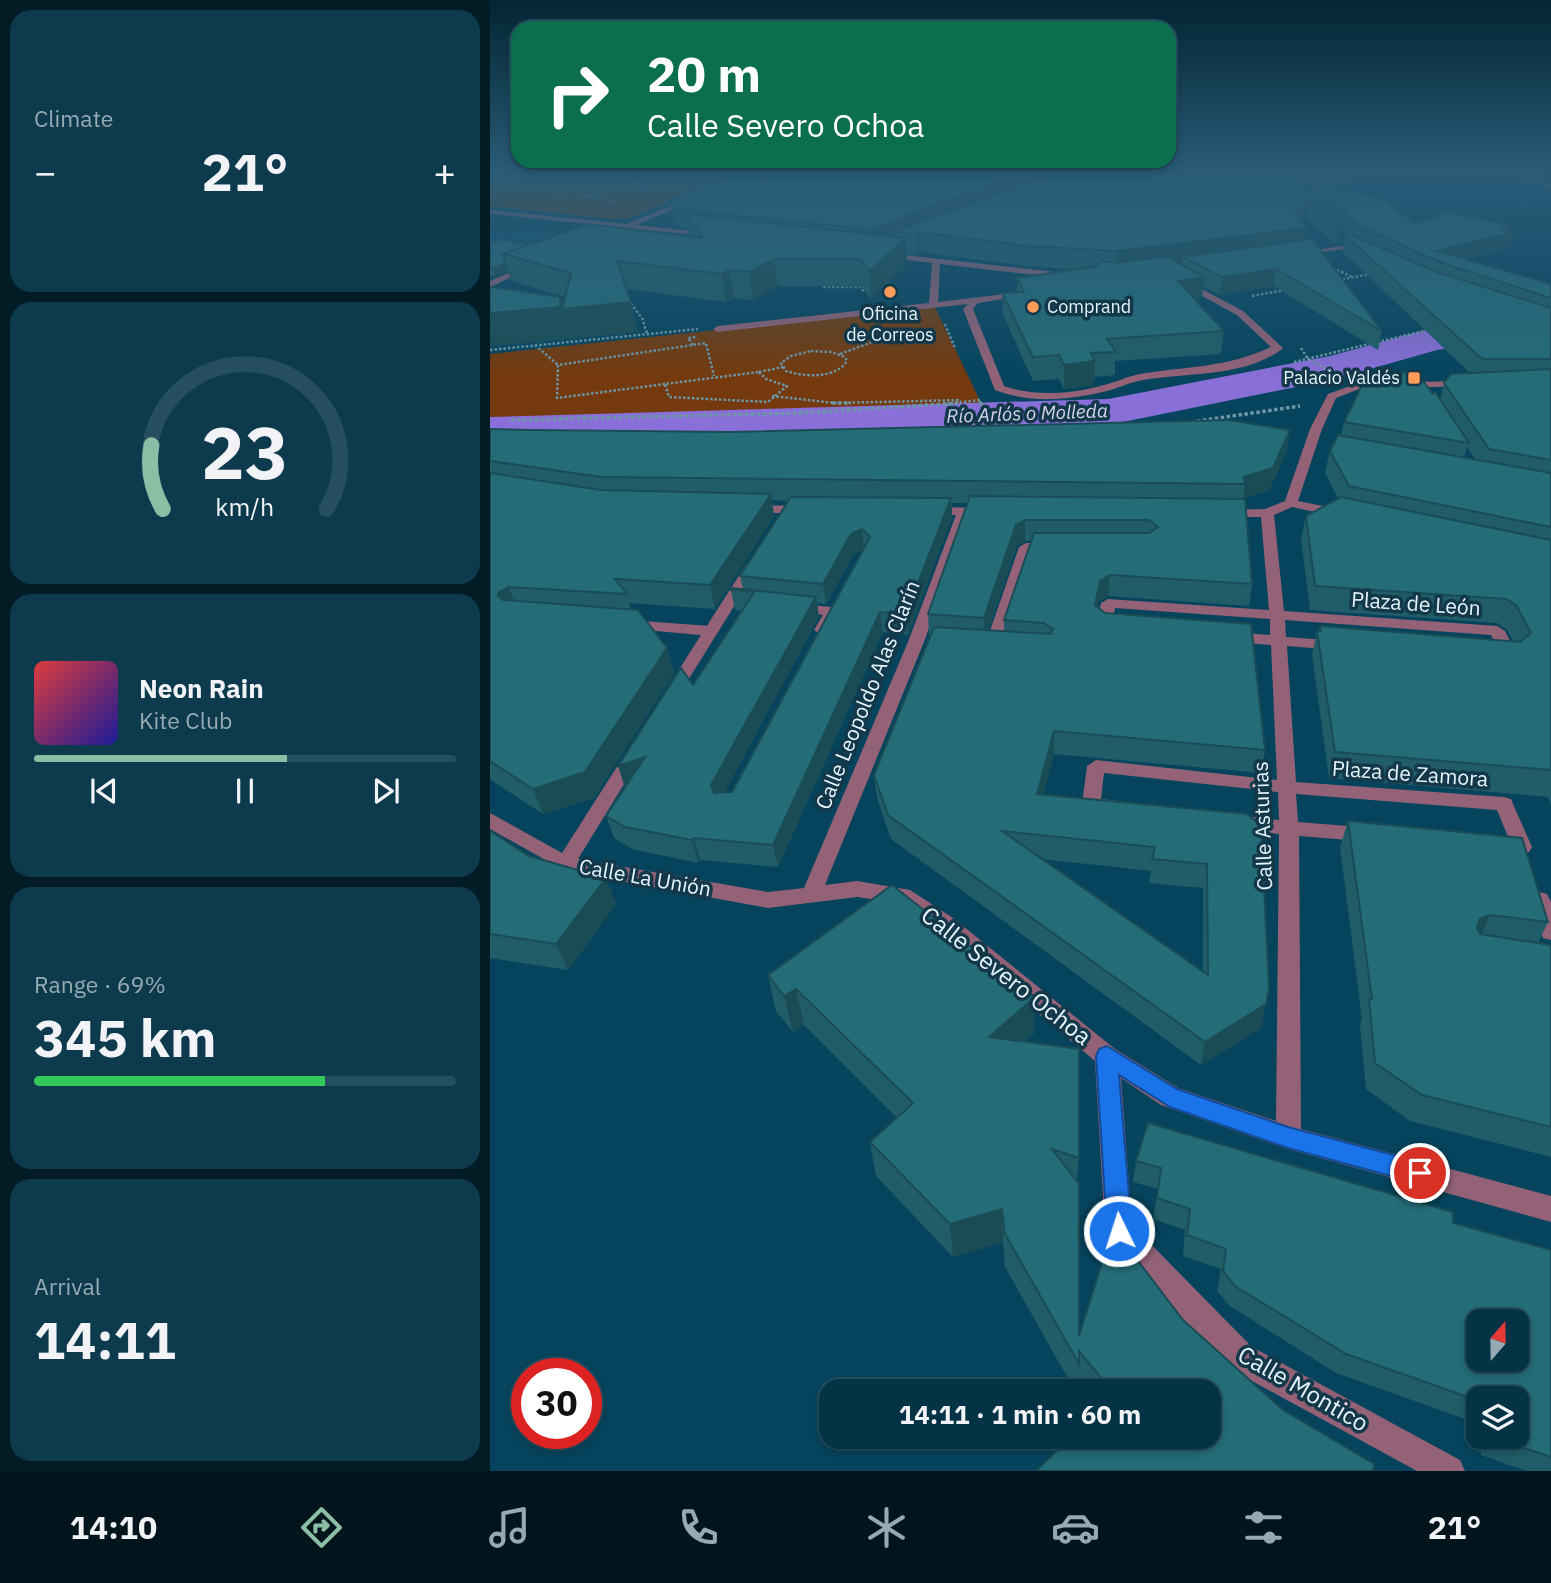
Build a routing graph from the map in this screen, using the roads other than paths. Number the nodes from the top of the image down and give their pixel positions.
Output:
1 (900, 245) edge
2 (1351, 246) edge
3 (1291, 254) edge
4 (936, 261) junction
5 (541, 262) edge
6 (1067, 276) junction
7 (1079, 276) edge
8 (1173, 276) edge
9 (490, 284) edge
10 (1067, 289) edge
11 (1028, 294) edge
12 (975, 301) junction
13 (933, 305) junction
14 (718, 329) road end
15 (1485, 383) edge
16 (1418, 384) junction
17 (1426, 396) edge
18 (1311, 446) junction
19 (1325, 448) dead end
20 (1291, 503) junction
21 (732, 508) edge
22 (815, 510) edge
23 (910, 511) edge
24 (964, 511) junction
25 (1005, 512) edge
26 (1212, 513) edge
27 (1267, 513) junction
28 (1360, 518) edge
29 (766, 544) edge
30 (1066, 547) edge
31 (730, 601) junction
32 (754, 604) edge
33 (780, 606) edge
34 (1277, 615) junction
35 (614, 624) edge
36 (712, 631) junction
37 (1277, 642) junction
38 (992, 648) edge
39 (812, 649) edge
40 (660, 713) edge
41 (645, 736) edge
42 (1285, 787) junction
43 (490, 820) edge
44 (1289, 828) junction
45 (1522, 847) junction
46 (565, 864) junction
47 (811, 895) junction
48 (1551, 932) edge
49 (1107, 1056) junction
50 (1288, 1137) junction
51 (1551, 1209) edge
52 (1449, 1471) edge

1 - 4 street
2 - 3 street
4 - 6 street
4 - 13 street
5 - 9 street
6 - 7 street
6 - 10 street
8 - 12 street
11 - 12 street
12 - 13 street
13 - 14 street
15 - 16 street
16 - 17 street
16 - 18 street
18 - 19 street
18 - 20 street
20 - 27 street
20 - 28 street
21 - 22 street
23 - 24 street
24 - 25 street
24 - 47 street, Calle Leopoldo Alas Clarín
26 - 27 street
27 - 34 street, Calle Asturias
29 - 31 street
30 - 38 street
31 - 32 street
31 - 36 street
33 - 39 street
34 - 37 street, Calle Asturias
34 - 37 street
34 - 37 street, Plaza de León
35 - 36 street
36 - 40 street
37 - 42 street, Calle Asturias
41 - 46 street
42 - 44 street, Calle Asturias
42 - 44 street
42 - 45 street, Plaza de Zamora
43 - 46 street, Calle La Unión
44 - 45 street
44 - 50 street, Calle Asturias
45 - 48 street
46 - 47 street, Calle La Unión
47 - 49 street, Calle Severo Ochoa
49 - 50 street, Calle Severo Ochoa
49 - 52 street, Calle Montico
50 - 51 street, Calle Severo Ochoa

